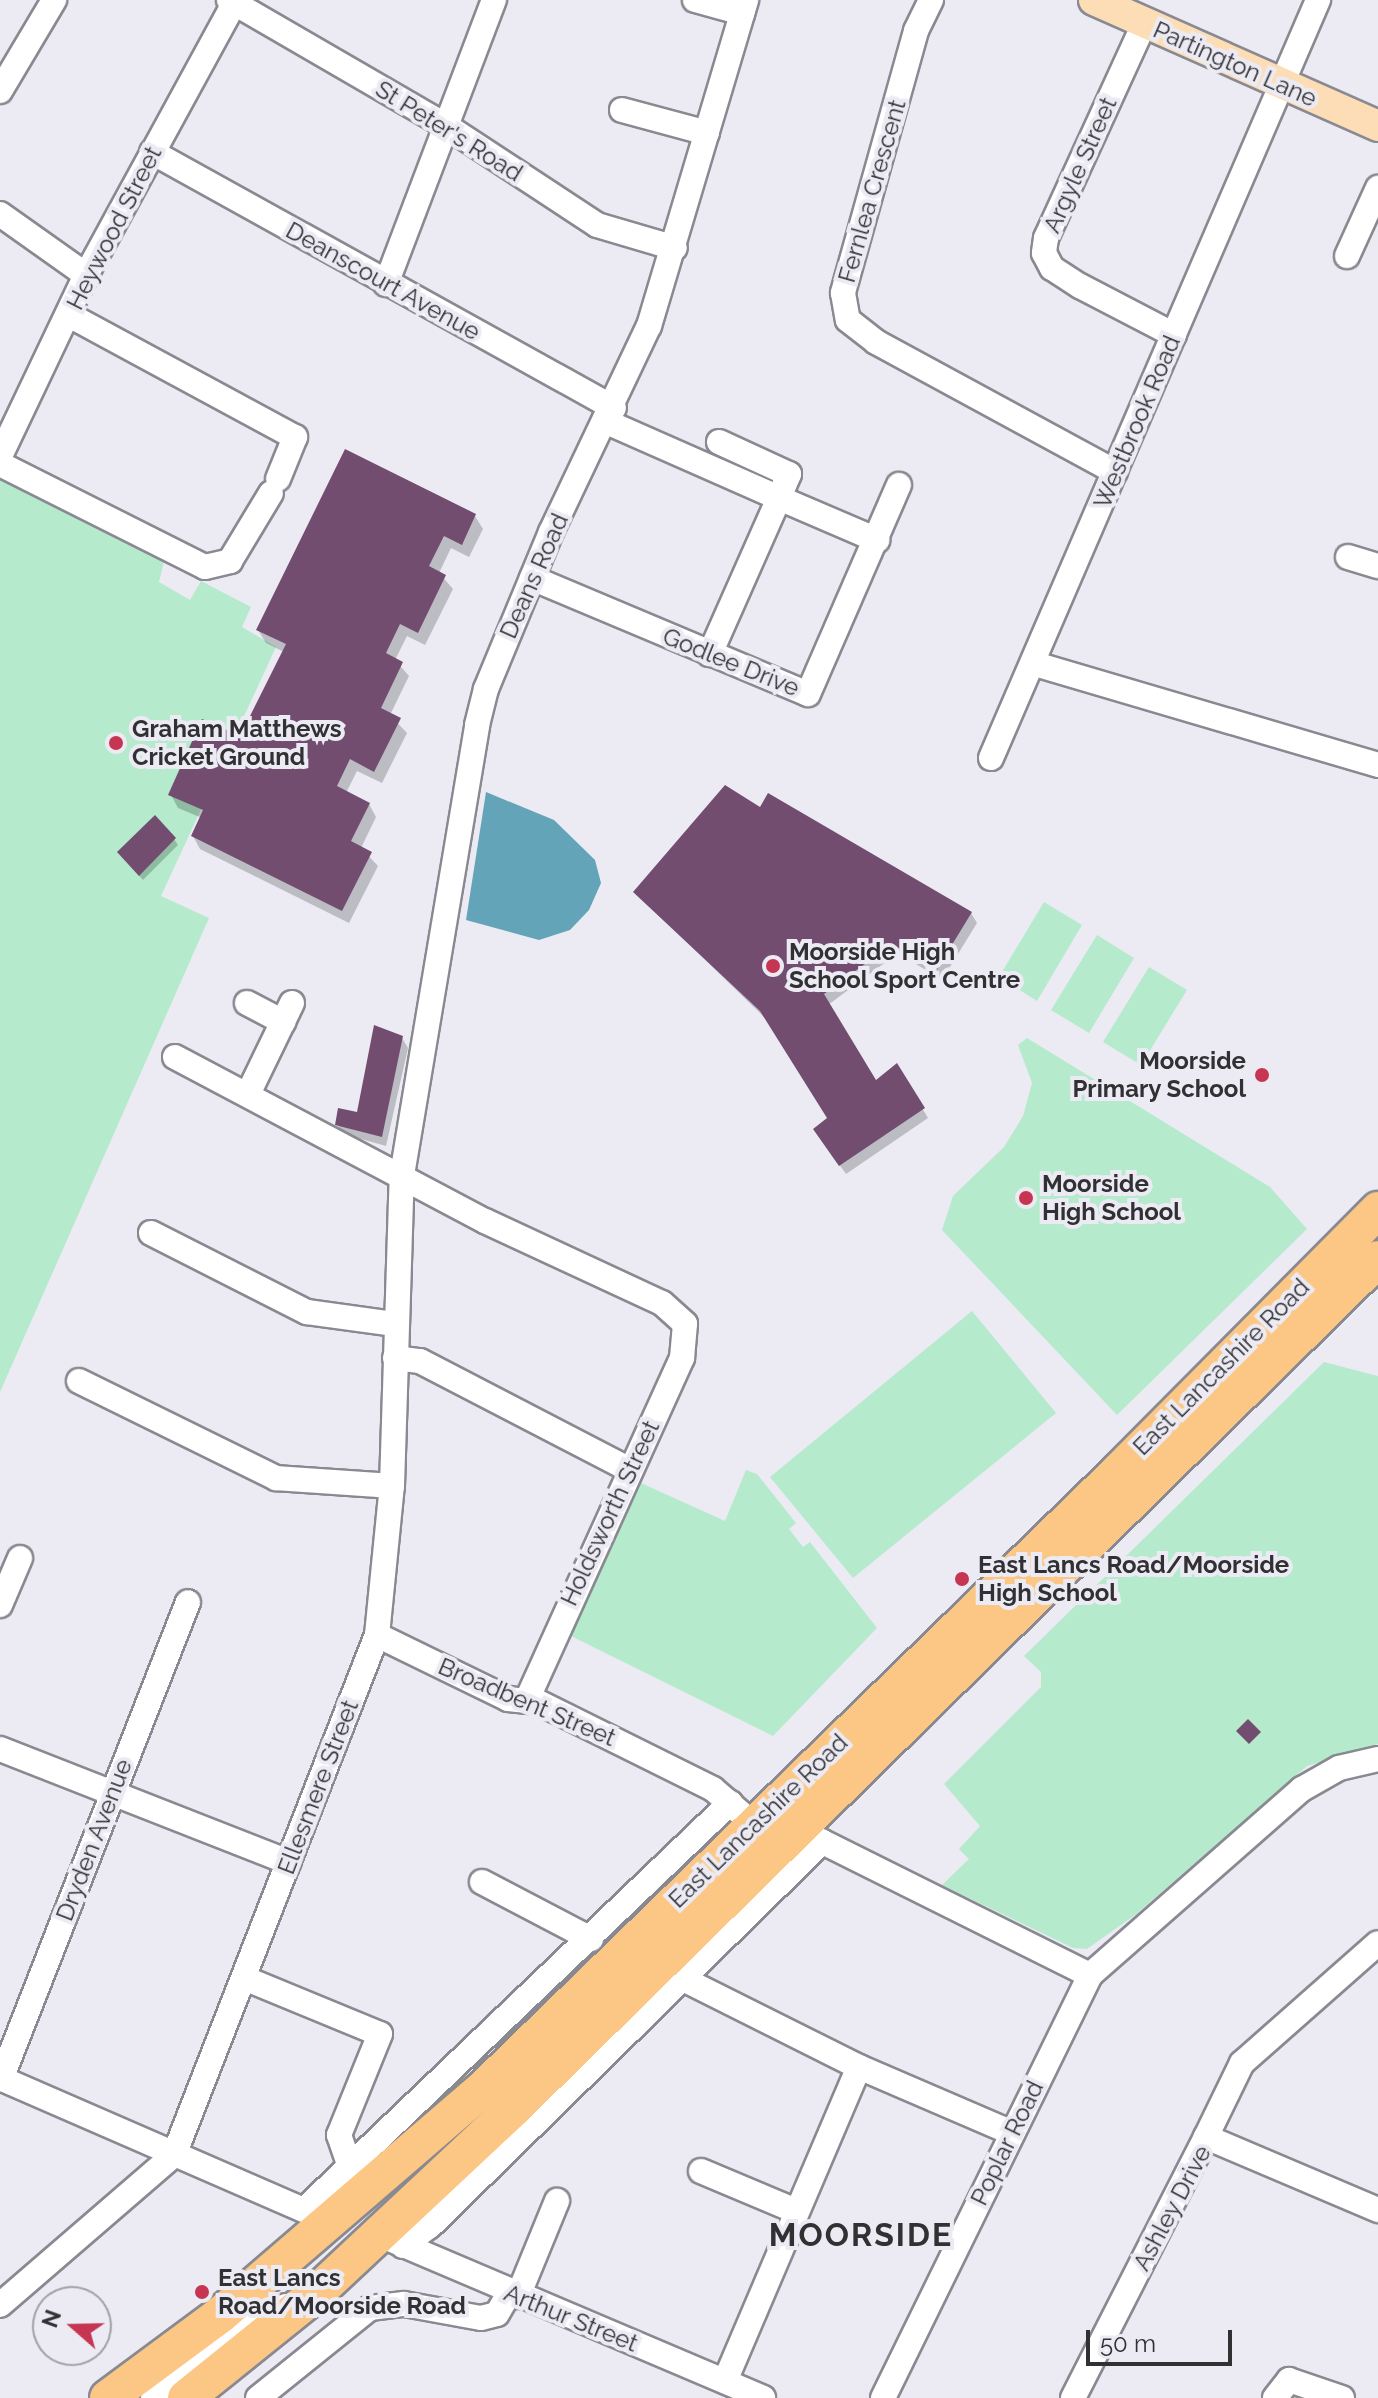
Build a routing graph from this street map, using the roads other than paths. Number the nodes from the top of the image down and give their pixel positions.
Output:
1 (54, 0) edge
2 (494, 0) edge
3 (695, 0) edge
4 (931, 0) edge
5 (1094, 0) edge
6 (1318, 0) edge
7 (231, 1) edge
8 (744, 7) edge
9 (265, 8) edge
10 (1144, 24) junction
11 (1280, 85) junction
12 (0, 91) edge
13 (622, 110) dead end
14 (1378, 126) edge
15 (448, 127) junction
16 (707, 133) junction
17 (146, 160) junction
18 (1378, 188) edge
19 (0, 214) edge
20 (675, 248) junction
21 (1347, 256) dead end
22 (86, 275) junction
23 (386, 284) junction
24 (69, 315) junction
25 (1174, 335) junction
26 (10, 410) edge
27 (611, 415) junction
28 (0, 456) edge
29 (0, 464) edge
30 (1115, 472) junction
31 (727, 474) junction
32 (899, 485) dead end
33 (779, 498) junction
34 (877, 540) junction
35 (1348, 557) dead end
36 (1378, 566) edge
37 (532, 578) junction
38 (710, 654) junction
39 (1035, 664) junction
40 (991, 758) dead end
41 (1378, 765) edge
42 (247, 1003) dead end
43 (175, 1057) dead end
44 (248, 1094) junction
45 (404, 1164) junction
46 (1378, 1210) edge
47 (151, 1233) dead end
48 (1378, 1259) edge
49 (395, 1324) junction
50 (395, 1358) junction
51 (79, 1381) dead end
52 (630, 1470) junction
53 (392, 1486) junction
54 (20, 1558) dead end
55 (188, 1602) dead end
56 (0, 1605) edge
57 (377, 1635) junction
58 (527, 1700) junction
59 (0, 1749) edge
60 (1378, 1759) edge
61 (113, 1792) junction
62 (742, 1814) junction
63 (812, 1836) junction
64 (289, 1862) junction
65 (482, 1882) dead end
66 (591, 1939) junction
67 (1378, 1943) edge
68 (1090, 1975) junction
69 (244, 1978) junction
70 (683, 1979) junction
71 (859, 2067) junction
72 (1, 2079) edge
73 (1012, 2133) junction
74 (1206, 2137) junction
75 (174, 2155) junction
76 (350, 2167) junction
77 (701, 2171) dead end
78 (557, 2201) dead end
79 (1378, 2210) edge
80 (796, 2211) junction
81 (317, 2216) junction
82 (394, 2238) junction
83 (514, 2294) junction
84 (314, 2295) junction
85 (0, 2305) edge
86 (725, 2381) junction
87 (108, 2398) edge
88 (153, 2398) edge
89 (186, 2398) edge
90 (258, 2398) edge
91 (763, 2398) edge
92 (883, 2398) edge
93 (1073, 2398) edge
94 (1275, 2398) edge
95 (1342, 2398) edge

1 - 12 street
2 - 15 street
3 - 8 street
4 - 30 street, Fernlea Crescent
5 - 10 main road, Partington Lane
6 - 11 street, Westbrook Road
7 - 9 street, St Peter's Road
7 - 17 street, Heywood Street
8 - 16 street, Deans Road
9 - 15 street, St Peter's Road
10 - 11 main road, Partington Lane
10 - 25 street, Argyle Street
11 - 14 main road, Partington Lane
11 - 25 street, Westbrook Road
13 - 16 street
15 - 20 street, St Peter's Road
15 - 23 street
16 - 20 street, Deans Road
17 - 22 street, Heywood Street
17 - 23 street, Deanscourt Avenue
18 - 21 street
19 - 22 street
20 - 27 street, Deans Road
22 - 24 street, Heywood Street
23 - 27 street, Deanscourt Avenue
24 - 26 street, Heywood Street
24 - 29 street
25 - 30 street, Westbrook Road
26 - 28 street, Heywood Street
27 - 31 street, Deanscourt Avenue
27 - 37 street, Deans Road
30 - 39 street, Westbrook Road
31 - 33 street, Deanscourt Avenue
31 - 33 street
32 - 34 street, Godlee Drive
33 - 34 street, Deanscourt Avenue
33 - 38 street
34 - 38 street, Godlee Drive
35 - 36 street
37 - 38 street, Godlee Drive
37 - 45 street, Deans Road
39 - 40 street, Westbrook Road
39 - 41 street
42 - 44 street
43 - 44 street
44 - 45 street
45 - 49 street, Ellesmere Street
45 - 52 street, Holdsworth Street
46 - 62 highway, East Lancashire Road
47 - 49 street
48 - 63 highway, East Lancashire Road
49 - 50 street, Ellesmere Street
50 - 52 street
50 - 53 street, Ellesmere Street
51 - 53 street
52 - 58 street, Holdsworth Street
53 - 57 street, Ellesmere Street
54 - 56 street
55 - 61 street, Dryden Avenue
57 - 58 street, Broadbent Street
57 - 64 street, Ellesmere Street
58 - 62 street, Broadbent Street
59 - 61 street
60 - 68 street
61 - 64 street
61 - 72 street, Dryden Avenue
62 - 66 street
62 - 81 highway, East Lancashire Road
63 - 68 street
63 - 70 street
63 - 82 highway, East Lancashire Road
64 - 69 street, Ellesmere Street
65 - 66 street
66 - 76 street
67 - 74 street
68 - 73 street, Poplar Road
69 - 75 street, Ellesmere Street
69 - 76 street
70 - 71 street
70 - 82 street
71 - 73 street
71 - 80 street
72 - 75 street
73 - 92 street, Poplar Road
74 - 79 street, Ashley Drive
74 - 93 street, Ashley Drive
75 - 81 street
75 - 85 street, Ellesmere Street
76 - 81 street
77 - 80 street
78 - 83 street
80 - 86 street
81 - 87 highway, East Lancashire Road
82 - 83 street, Arthur Street
82 - 84 highway, East Lancashire Road
83 - 86 street, Arthur Street
83 - 90 street
84 - 88 street
84 - 89 highway, East Lancashire Road
86 - 91 street, Arthur Street
94 - 95 street

